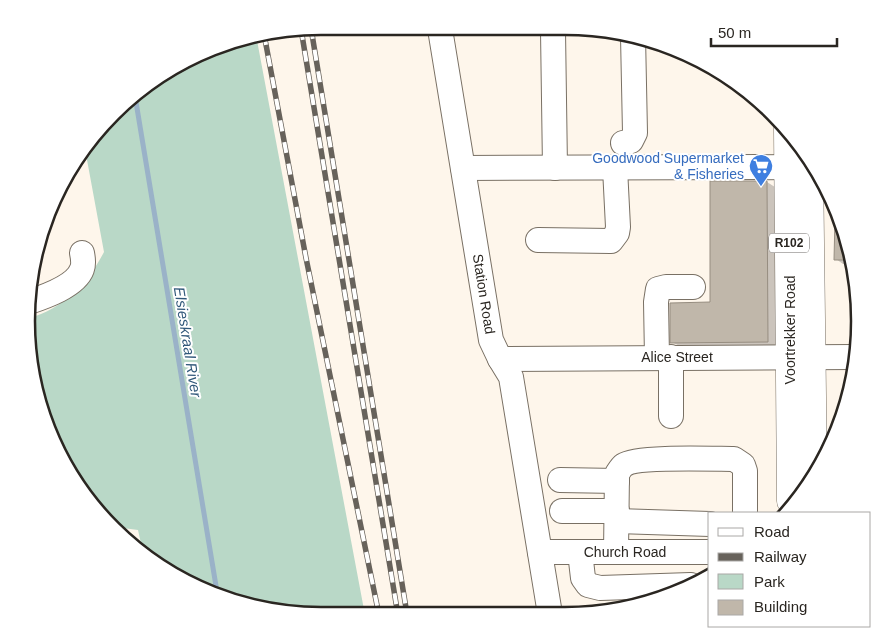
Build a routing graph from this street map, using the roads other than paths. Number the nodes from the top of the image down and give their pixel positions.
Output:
1 (441, 35) edge
2 (553, 35) edge
3 (633, 43) edge
4 (623, 143) dead end
5 (804, 166) edge
6 (463, 168) junction
7 (555, 168) junction
8 (614, 168) junction
9 (538, 240) dead end
10 (82, 253) dead end
11 (693, 287) dead end
12 (36, 299) edge
13 (664, 357) junction
14 (800, 357) junction
15 (849, 357) edge
16 (500, 359) junction
17 (671, 416) dead end
18 (812, 465) edge
19 (560, 480) dead end
20 (617, 480) junction
21 (791, 496) edge
22 (562, 511) dead end
23 (744, 512) edge
24 (617, 516) junction
25 (708, 524) edge
26 (540, 552) junction
27 (580, 552) junction
28 (616, 552) junction
29 (708, 552) edge
30 (673, 586) edge
31 (549, 607) edge

1 - 6 street, Station Road
2 - 7 street
3 - 4 street
5 - 8 street
5 - 14 main road, Voortrekker Road / R102
6 - 7 street
6 - 16 street, Station Road
7 - 8 street
8 - 9 street
10 - 12 street
11 - 13 street
13 - 14 street, Alice Street
13 - 16 street, Alice Street
13 - 17 street
14 - 15 street, Alice Street
14 - 18 main road, Voortrekker Road / R102
14 - 21 main road, Voortrekker Road / R102
16 - 26 street, Station Road
19 - 20 street
20 - 23 street
20 - 24 street
22 - 24 street
24 - 25 street
24 - 28 street
26 - 27 street, Church Road
26 - 31 street, Station Road
27 - 28 street, Church Road
27 - 30 street
28 - 29 street, Church Road

